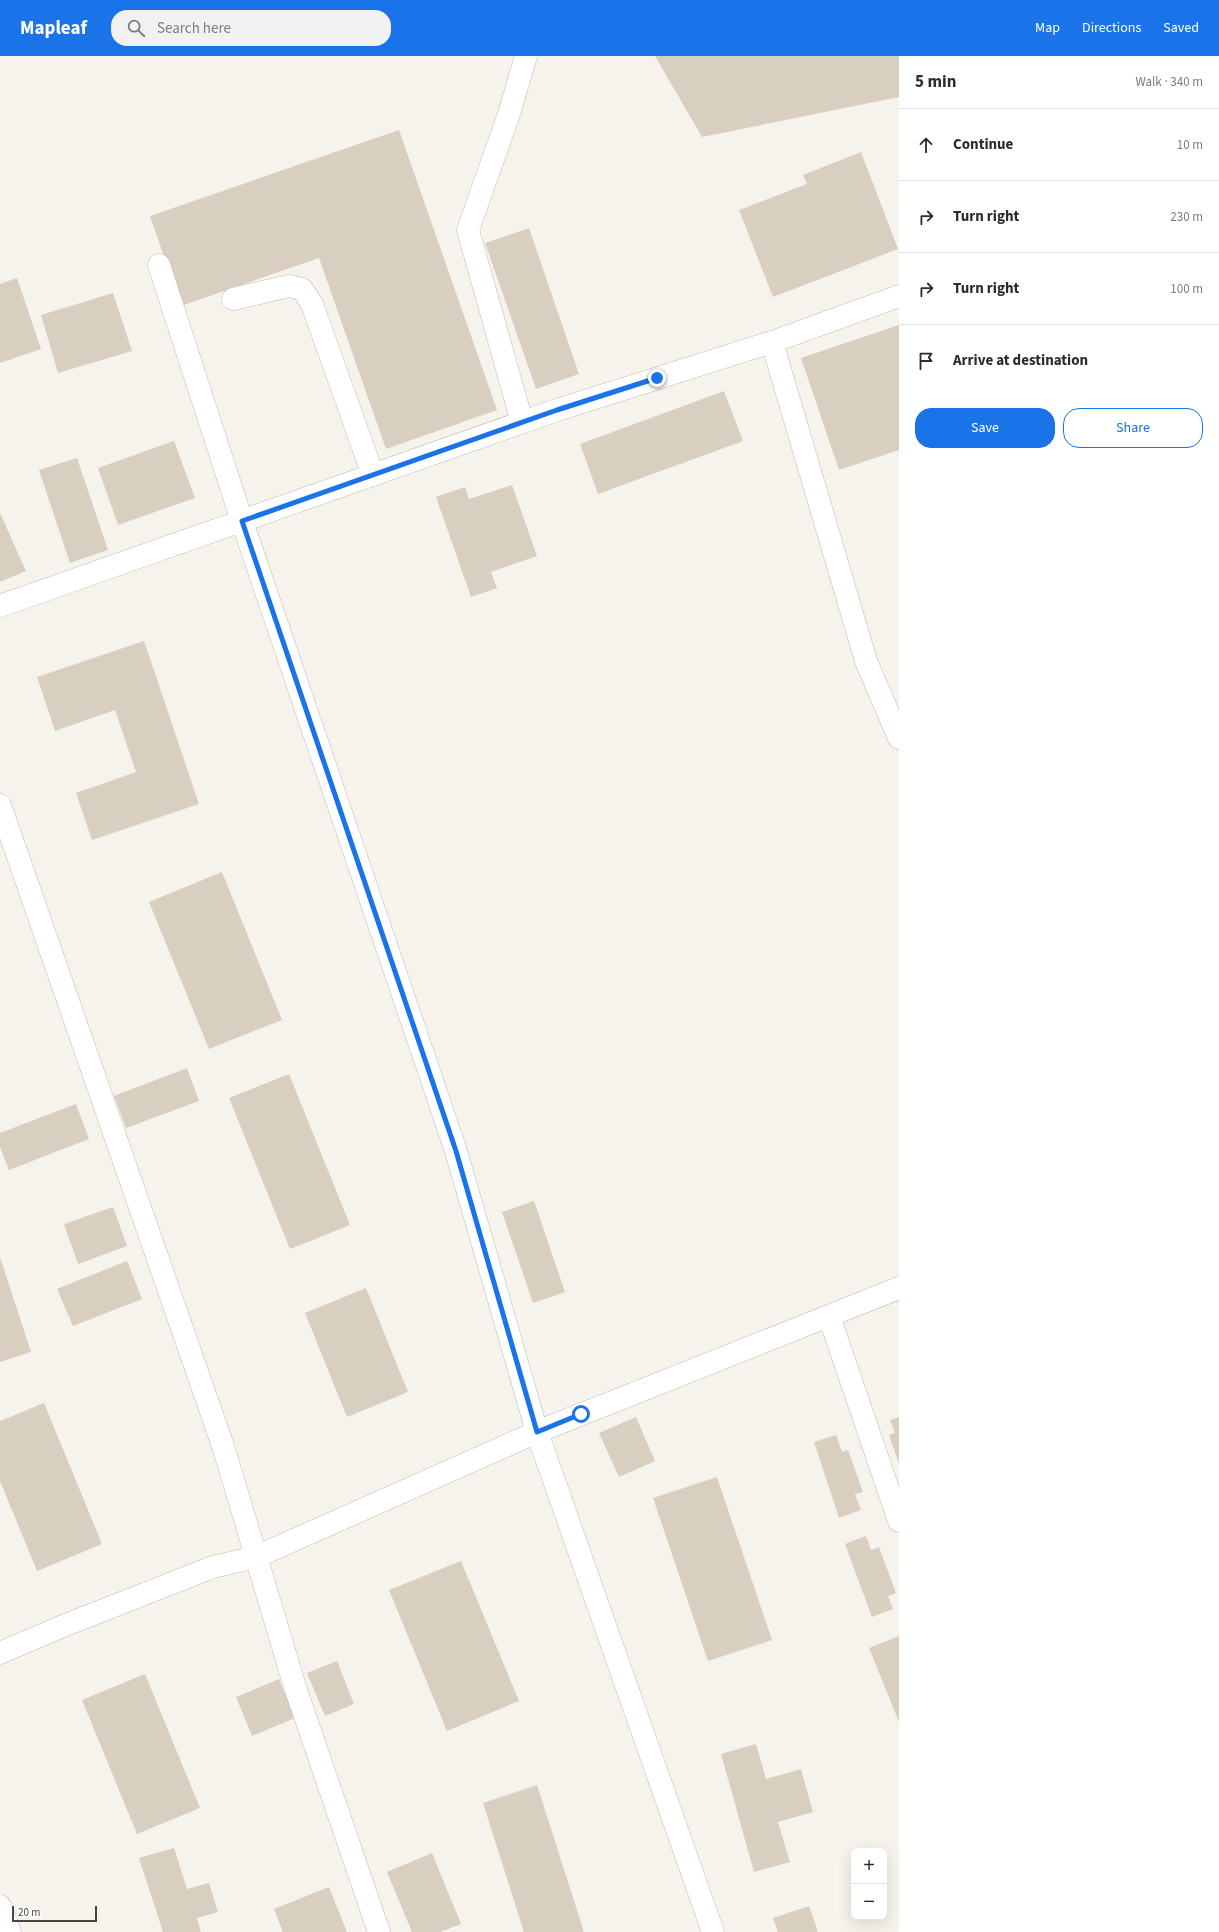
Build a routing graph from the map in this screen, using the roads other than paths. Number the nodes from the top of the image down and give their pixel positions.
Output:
1 (526, 56) edge
2 (159, 265) dead end
3 (899, 296) edge
4 (233, 299) dead end
5 (772, 342) junction
6 (522, 422) junction
7 (373, 474) junction
8 (242, 521) junction
9 (0, 606) edge
10 (899, 738) edge
11 (0, 805) edge
12 (899, 1288) edge
13 (829, 1316) junction
14 (537, 1432) junction
15 (899, 1521) edge
16 (256, 1557) junction
17 (0, 1653) edge
18 (0, 1906) edge
19 (10, 1932) edge
20 (378, 1932) edge
21 (713, 1932) edge

1 - 6 street
2 - 8 street
3 - 5 street
4 - 7 street
5 - 6 street
5 - 10 street
6 - 7 street
7 - 8 street
8 - 9 street
8 - 14 street
11 - 16 street
12 - 13 street
13 - 14 street
13 - 15 street
14 - 16 street
14 - 21 street
16 - 17 street
16 - 20 street
18 - 19 street

